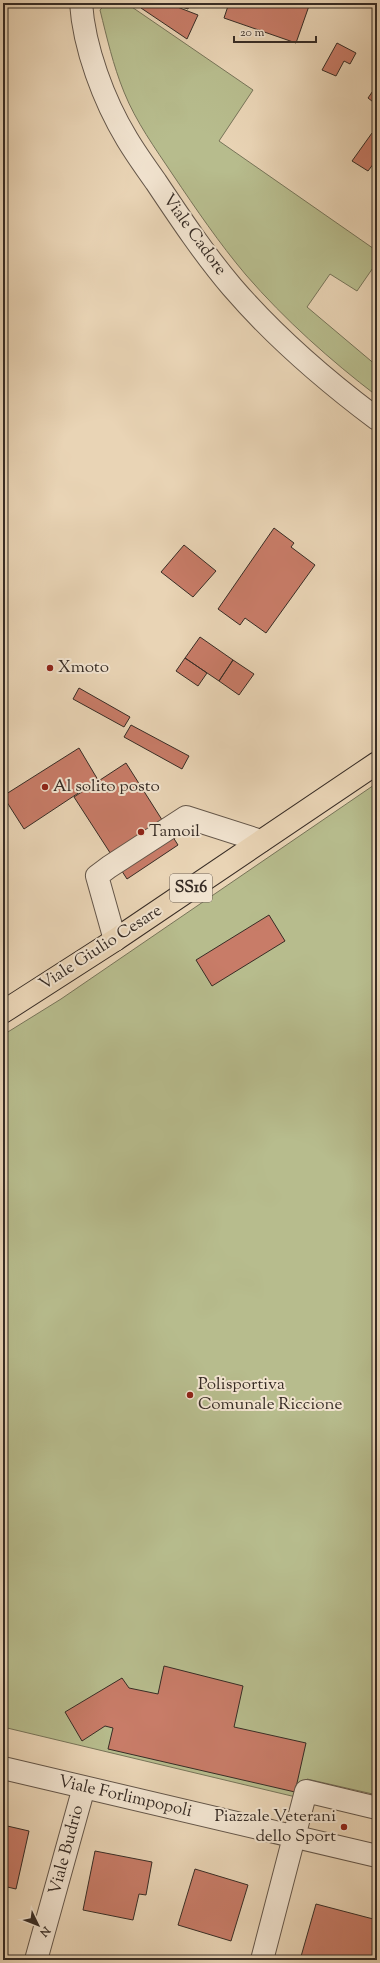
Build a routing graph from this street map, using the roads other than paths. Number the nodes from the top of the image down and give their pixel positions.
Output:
1 (81, 3) edge
2 (377, 419) edge
3 (377, 763) edge
4 (261, 841) junction
5 (115, 940) junction
6 (3, 1012) edge
7 (3, 1768) edge
8 (84, 1787) junction
9 (377, 1808) edge
10 (294, 1836) junction
11 (377, 1856) edge
12 (36, 1960) edge
13 (262, 1960) edge

1 - 2 street, Viale Cadore
3 - 4 main road, Viale Giulio Cesare / SS16
4 - 5 main road, Viale Giulio Cesare / SS16
4 - 5 street
5 - 6 main road, Viale Giulio Cesare / SS16
7 - 8 street, Viale Forlimpopoli
8 - 10 street, Viale Forlimpopoli
8 - 12 street, Viale Budrio
9 - 10 street
10 - 11 street, Viale Forlimpopoli
10 - 13 street

